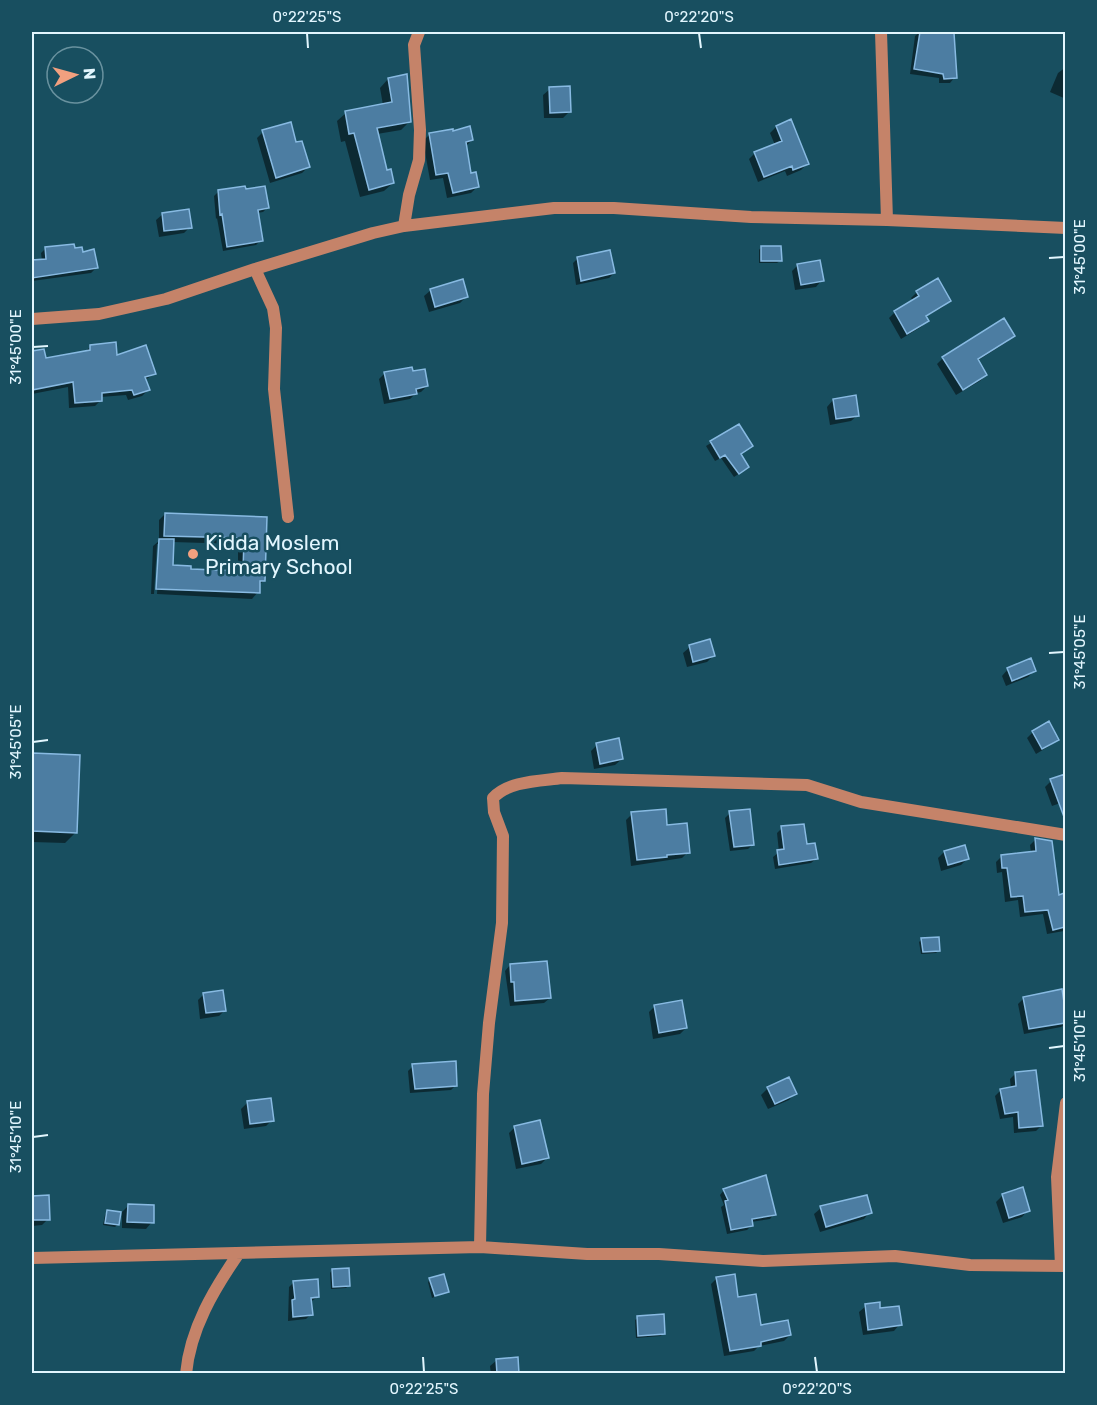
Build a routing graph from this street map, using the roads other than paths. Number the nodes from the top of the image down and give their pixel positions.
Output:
1 (419, 32) edge
2 (881, 32) edge
3 (887, 220) junction
4 (404, 226) junction
5 (1065, 228) edge
6 (255, 269) junction
7 (32, 319) edge
8 (288, 517) dead end
9 (1065, 835) edge
10 (1065, 1102) edge
11 (480, 1247) junction
12 (239, 1253) junction
13 (32, 1258) edge
14 (1063, 1266) edge
15 (186, 1374) edge

1 - 4 street
2 - 3 street
3 - 4 street
3 - 5 street
4 - 6 street
6 - 7 street
6 - 8 street
9 - 11 street
10 - 14 street
11 - 12 street
11 - 14 street
12 - 13 street
12 - 15 street

